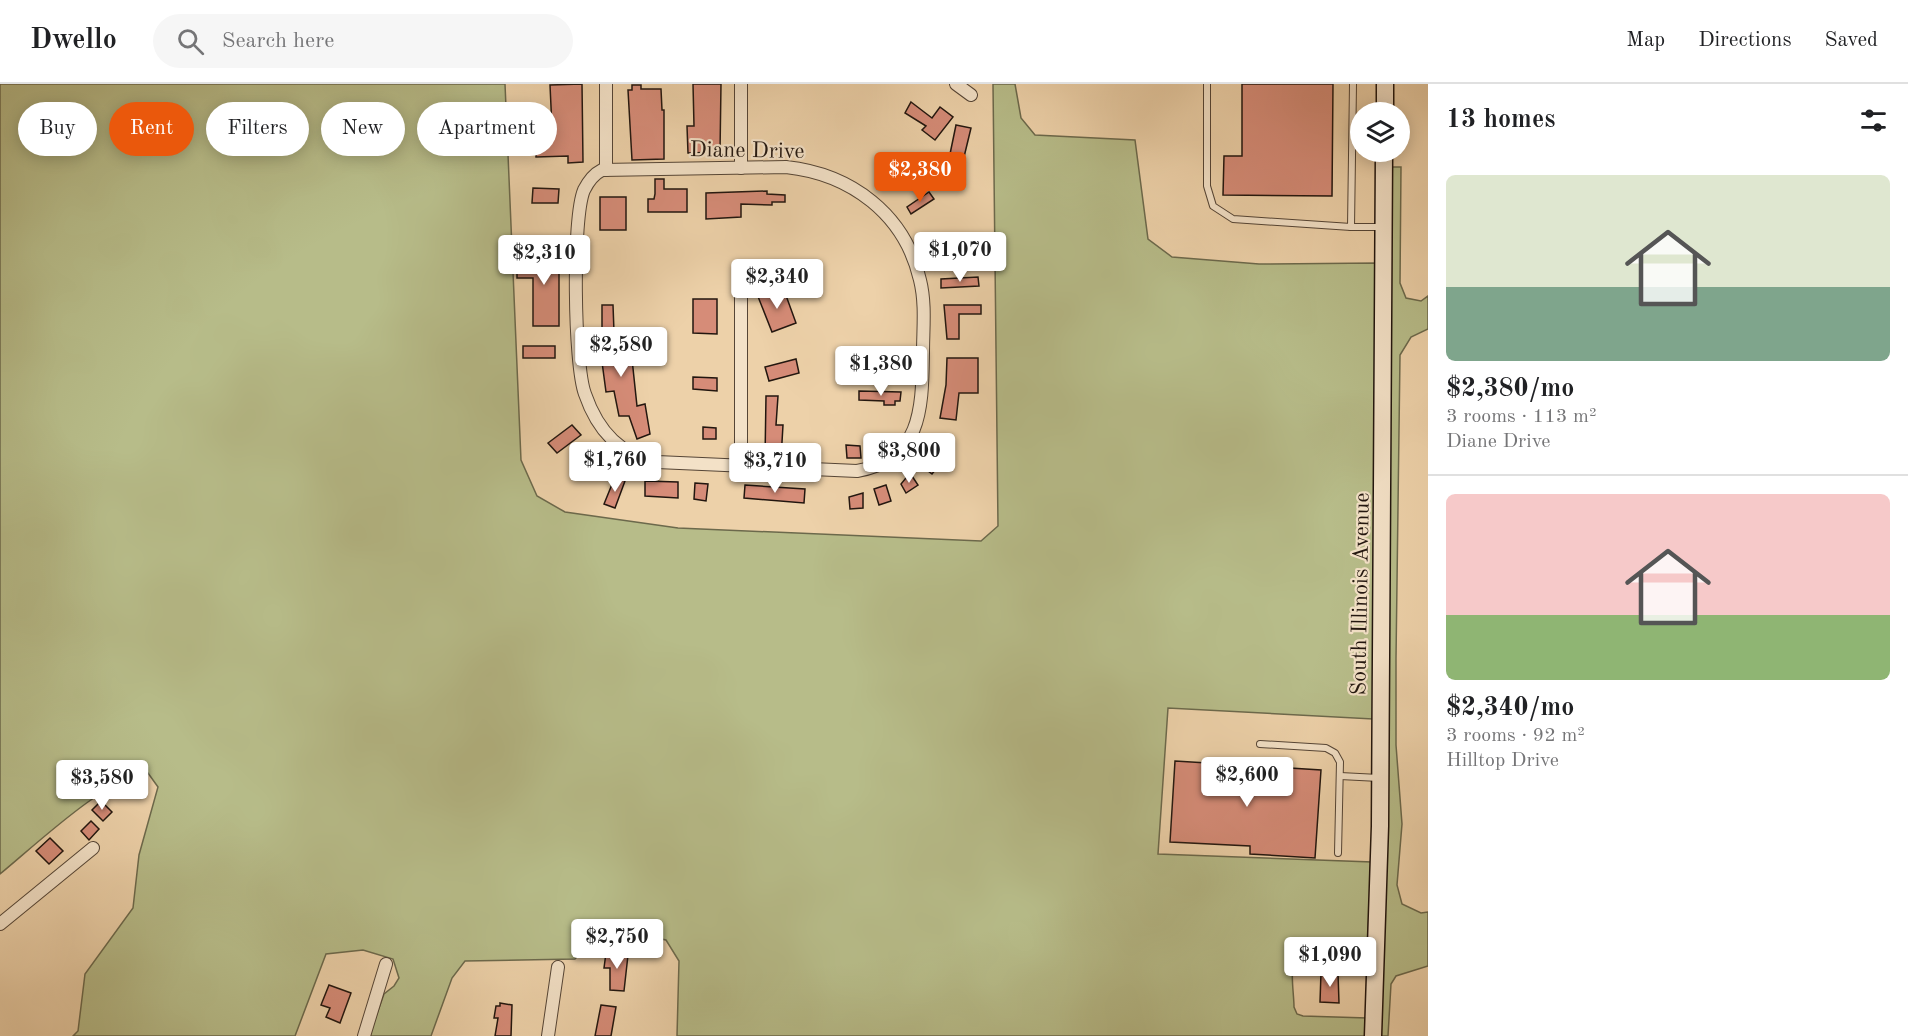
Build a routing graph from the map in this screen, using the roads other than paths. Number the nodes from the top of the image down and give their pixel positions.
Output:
1 (606, 84) edge
2 (741, 84) edge
3 (956, 84) edge
4 (1207, 84) edge
5 (1353, 84) edge
6 (1385, 84) edge
7 (971, 95) dead end
8 (1385, 102) edge
9 (1384, 162) edge
10 (741, 168) junction
11 (606, 170) junction
12 (1351, 226) junction
13 (1384, 227) junction
14 (741, 274) dead end
15 (741, 466) junction
16 (1260, 744) dead end
17 (1340, 776) junction
18 (1380, 778) junction
19 (93, 848) dead end
20 (1338, 853) dead end
21 (0, 924) edge
22 (386, 964) dead end
23 (558, 968) dead end
24 (364, 1036) edge
25 (548, 1036) edge
26 (1373, 1036) edge

1 - 11 street
2 - 10 street
3 - 7 street
4 - 12 lane
5 - 12 lane
6 - 8 main road
9 - 13 main road, South Illinois Avenue
10 - 11 street, Diane Drive
10 - 15 street, Diane Drive
11 - 15 street, Diane Drive
12 - 13 lane
13 - 18 main road, South Illinois Avenue
14 - 15 street
16 - 17 lane
17 - 18 lane
17 - 20 lane
18 - 26 main road, South Illinois Avenue
19 - 21 street
22 - 24 street
23 - 25 street

